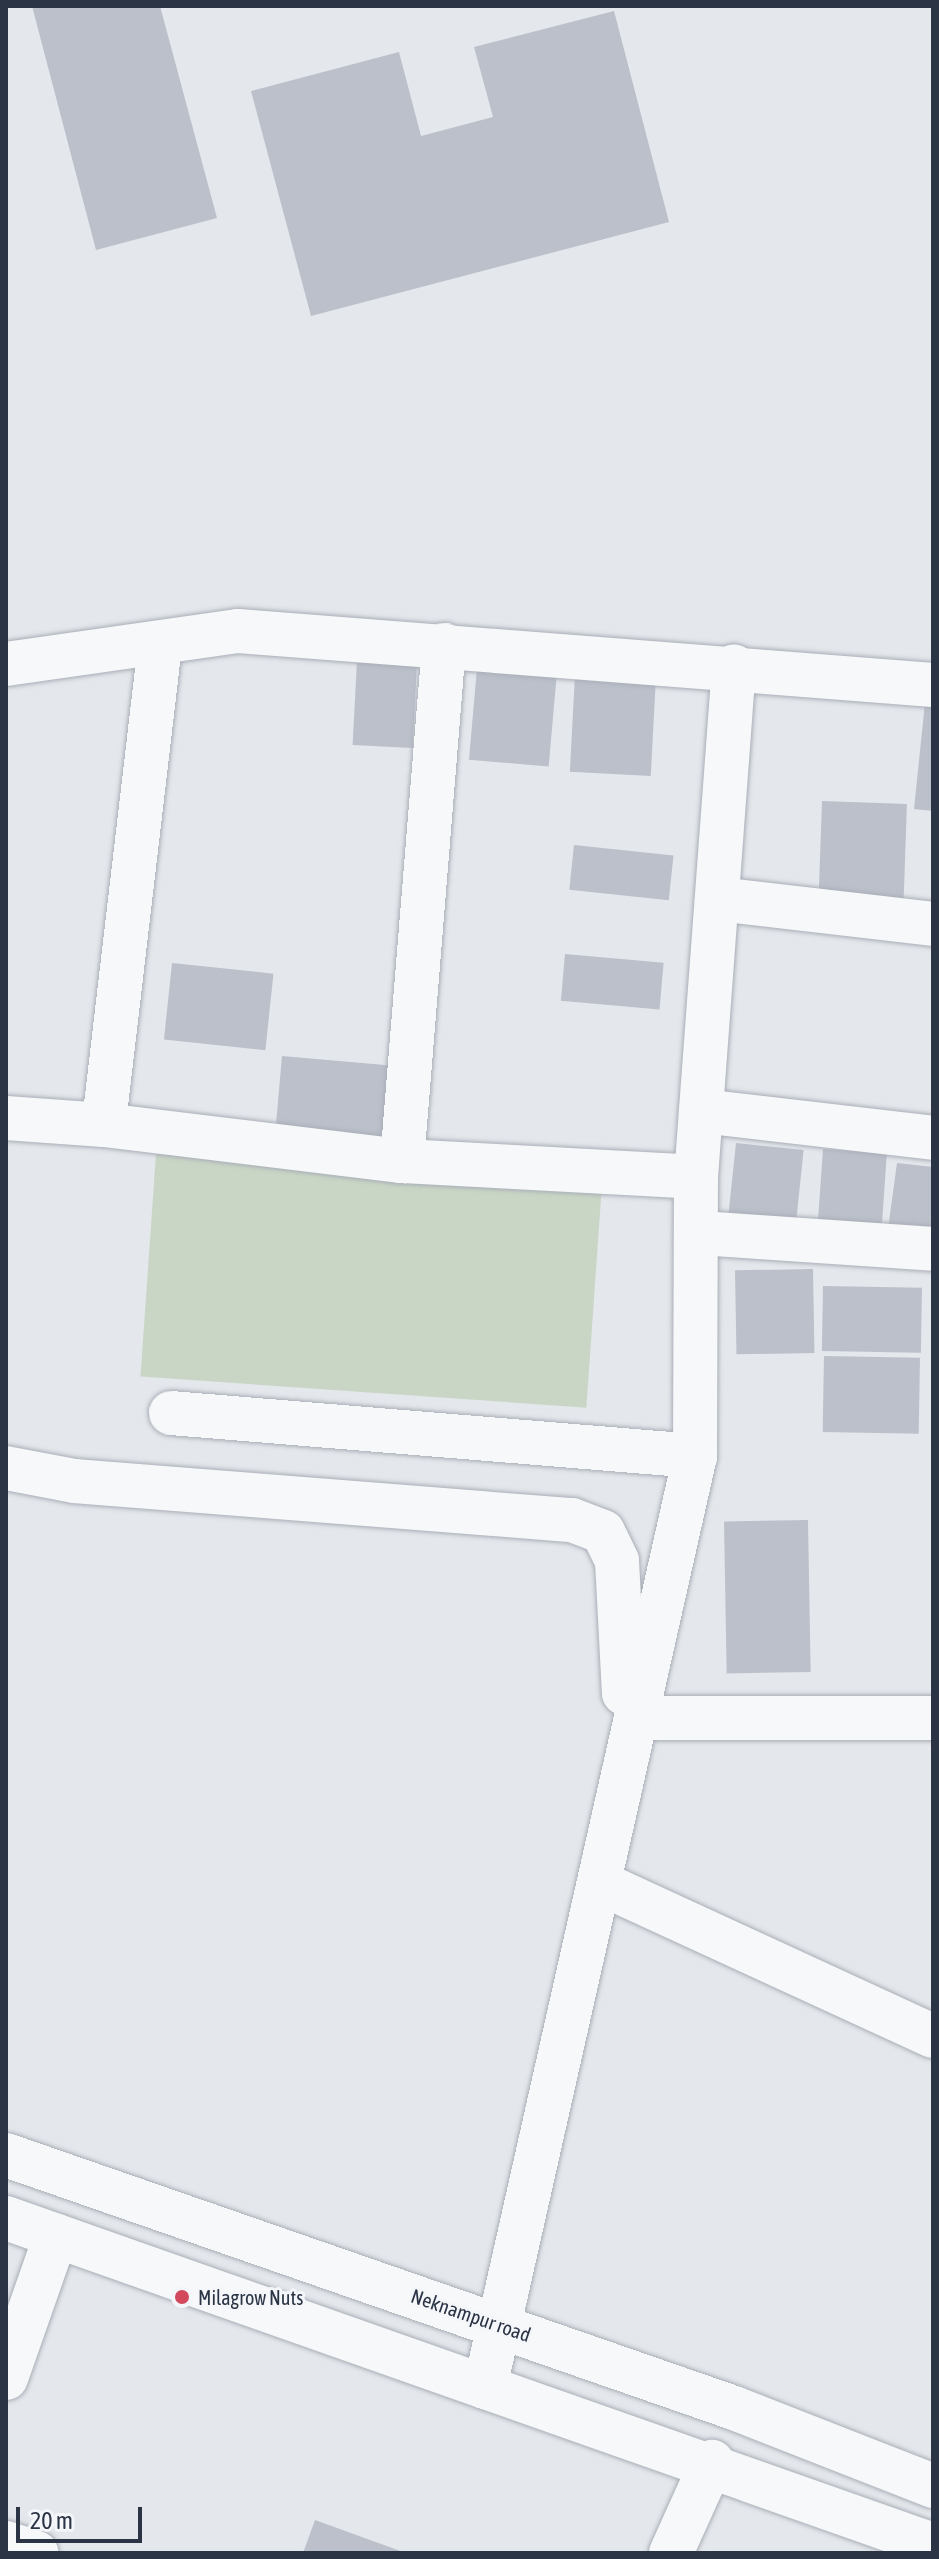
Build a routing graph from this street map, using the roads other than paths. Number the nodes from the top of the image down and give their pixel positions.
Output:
1 (160, 645) junction
2 (444, 645) junction
3 (6, 664) edge
4 (734, 666) junction
5 (933, 685) edge
6 (717, 899) junction
7 (933, 924) edge
8 (701, 1111) junction
9 (6, 1118) edge
10 (104, 1125) junction
11 (933, 1138) edge
12 (402, 1161) junction
13 (696, 1177) junction
14 (700, 1233) junction
15 (933, 1249) edge
16 (171, 1413) dead end
17 (695, 1456) junction
18 (6, 1468) edge
19 (643, 1706) junction
20 (933, 1718) edge
21 (600, 1883) junction
22 (933, 2036) edge
23 (6, 2155) edge
24 (6, 2218) edge
25 (56, 2235) junction
26 (499, 2325) junction
27 (6, 2378) edge
28 (485, 2387) junction
29 (712, 2462) junction
30 (933, 2486) edge
31 (6, 2543) edge
32 (933, 2545) edge
33 (36, 2553) edge
34 (671, 2553) edge

1 - 2 street
1 - 3 street
1 - 10 street
2 - 4 street
2 - 12 street
4 - 5 street
4 - 6 street
6 - 7 street
6 - 8 street
8 - 11 street
8 - 13 street
9 - 10 street
10 - 12 street
12 - 13 street
13 - 14 street
14 - 15 street
14 - 17 street
16 - 17 street
17 - 19 street
18 - 19 street
19 - 20 street
19 - 21 street
21 - 22 street
21 - 26 street
23 - 26 street, Neknampur road
24 - 25 street
25 - 27 street
25 - 28 street
26 - 28 street
26 - 30 street, Neknampur road
28 - 29 street
29 - 32 street
29 - 34 street
31 - 33 street

